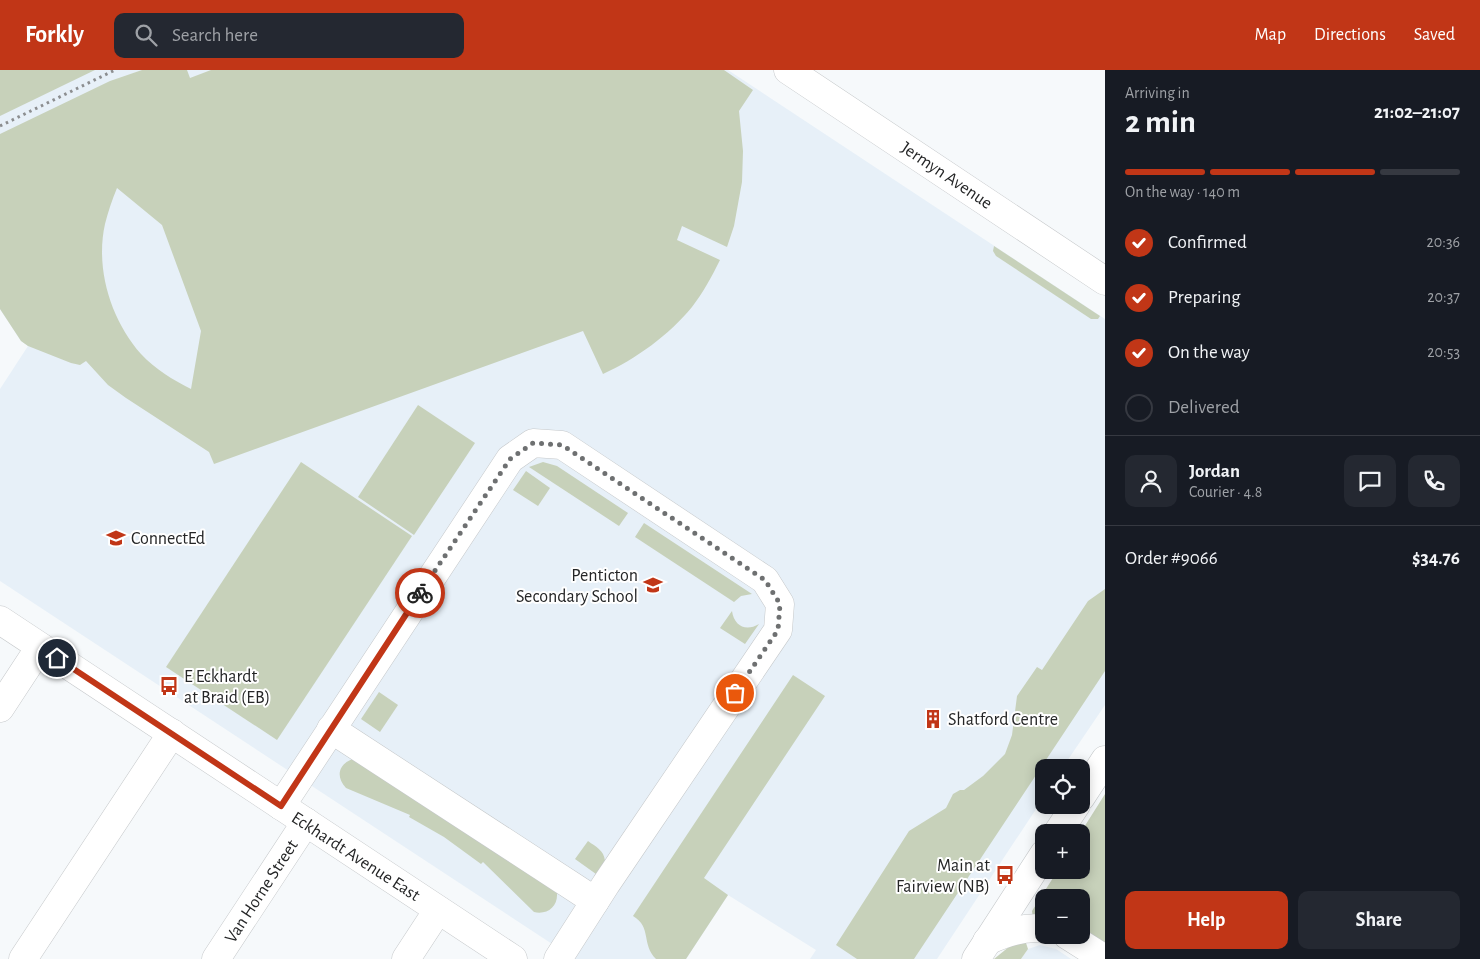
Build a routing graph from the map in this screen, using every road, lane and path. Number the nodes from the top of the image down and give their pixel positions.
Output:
1 (115, 70) edge
2 (788, 70) edge
3 (0, 126) edge
4 (1105, 281) edge
5 (0, 620) edge
6 (40, 647) junction
7 (0, 708) edge
8 (331, 730) junction
9 (172, 734) junction
10 (1105, 760) edge
11 (1090, 783) edge
12 (281, 806) junction
13 (306, 822) junction
14 (1035, 868) edge
15 (595, 901) junction
16 (438, 910) junction
17 (1035, 928) edge
18 (1081, 944) edge
19 (982, 950) edge
20 (23, 959) edge
21 (216, 959) edge
22 (406, 959) edge
23 (513, 959) edge
24 (558, 959) edge
25 (1105, 959) edge

1 - 3 path
2 - 4 main road, Jermyn Avenue
5 - 6 main road, Eckhardt Avenue East
6 - 7 main road
6 - 9 main road, Eckhardt Avenue East
8 - 12 main road
8 - 15 main road
8 - 15 main road
9 - 12 main road, Eckhardt Avenue East
9 - 20 main road
10 - 11 main road
12 - 13 main road, Eckhardt Avenue East
13 - 16 main road, Eckhardt Avenue East
13 - 21 main road, Van Horne Street
14 - 19 main road
15 - 24 main road
16 - 22 main road
16 - 23 main road, Eckhardt Avenue East
17 - 19 main road
18 - 25 main road

